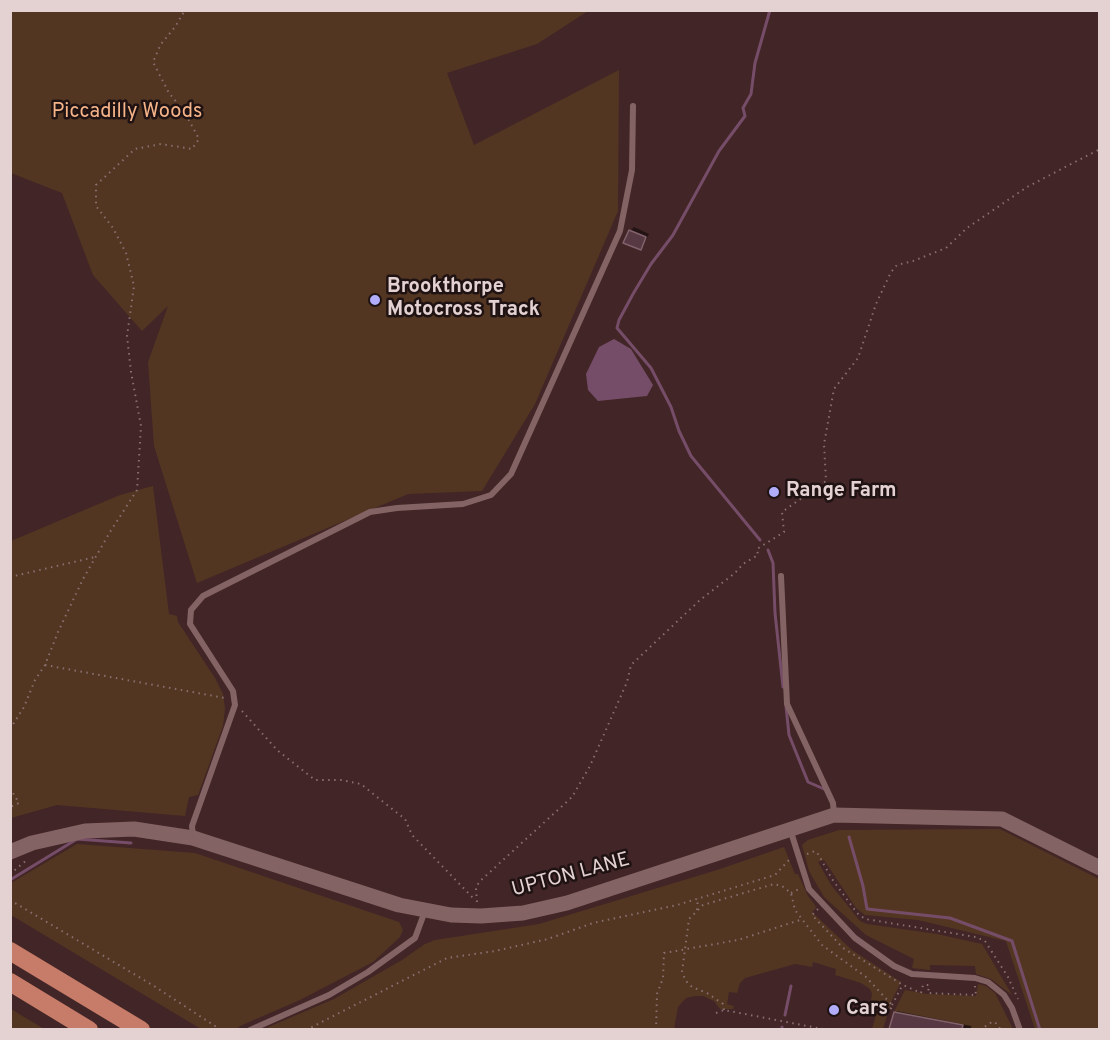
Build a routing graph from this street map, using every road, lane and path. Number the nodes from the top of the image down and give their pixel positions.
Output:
1 (185, 10) edge
2 (633, 106) dead end
3 (1100, 149) edge
4 (96, 557) junction
5 (782, 576) dead end
6 (10, 577) edge
7 (45, 665) junction
8 (235, 705) junction
9 (10, 729) edge
10 (10, 788) edge
11 (10, 807) edge
12 (834, 815) junction
13 (790, 829) junction
14 (193, 838) junction
15 (10, 852) edge
16 (798, 857) junction
17 (1100, 868) edge
18 (807, 884) junction
19 (790, 893) junction
20 (698, 898) junction
21 (10, 900) edge
22 (479, 909) junction
23 (425, 910) junction
24 (697, 911) junction
25 (803, 919) junction
26 (685, 949) junction
27 (10, 951) edge
28 (10, 982) edge
29 (903, 986) dead end
30 (892, 1005) junction
31 (1020, 1006) dead end
32 (724, 1010) junction
33 (890, 1011) dead end
34 (716, 1013) dead end
35 (89, 1029) edge
36 (141, 1029) edge
37 (221, 1029) edge
38 (250, 1029) edge
39 (306, 1029) edge
40 (656, 1029) edge
41 (828, 1029) edge
42 (981, 1029) edge
43 (1001, 1029) edge
44 (1020, 1029) edge

1 - 4 path
2 - 8 lane
3 - 22 path
4 - 6 path
4 - 7 path
5 - 12 lane
7 - 8 path
7 - 9 path
8 - 14 lane
8 - 22 path
10 - 11 path
12 - 13 street, UPTON LANE
12 - 17 street, UPTON LANE
13 - 16 lane
13 - 22 street, UPTON LANE
14 - 15 street, UPTON LANE
14 - 23 street, UPTON LANE
16 - 18 lane
16 - 20 path
16 - 31 path
18 - 19 path
18 - 44 lane
19 - 24 path
19 - 25 path
20 - 24 path
20 - 39 path
21 - 37 path
22 - 23 street, UPTON LANE
23 - 38 lane
24 - 26 path
25 - 26 path
25 - 30 path
26 - 32 path
26 - 40 path
27 - 36 highway
28 - 35 highway
29 - 30 path
30 - 33 path
32 - 34 path
32 - 41 path
42 - 43 path

